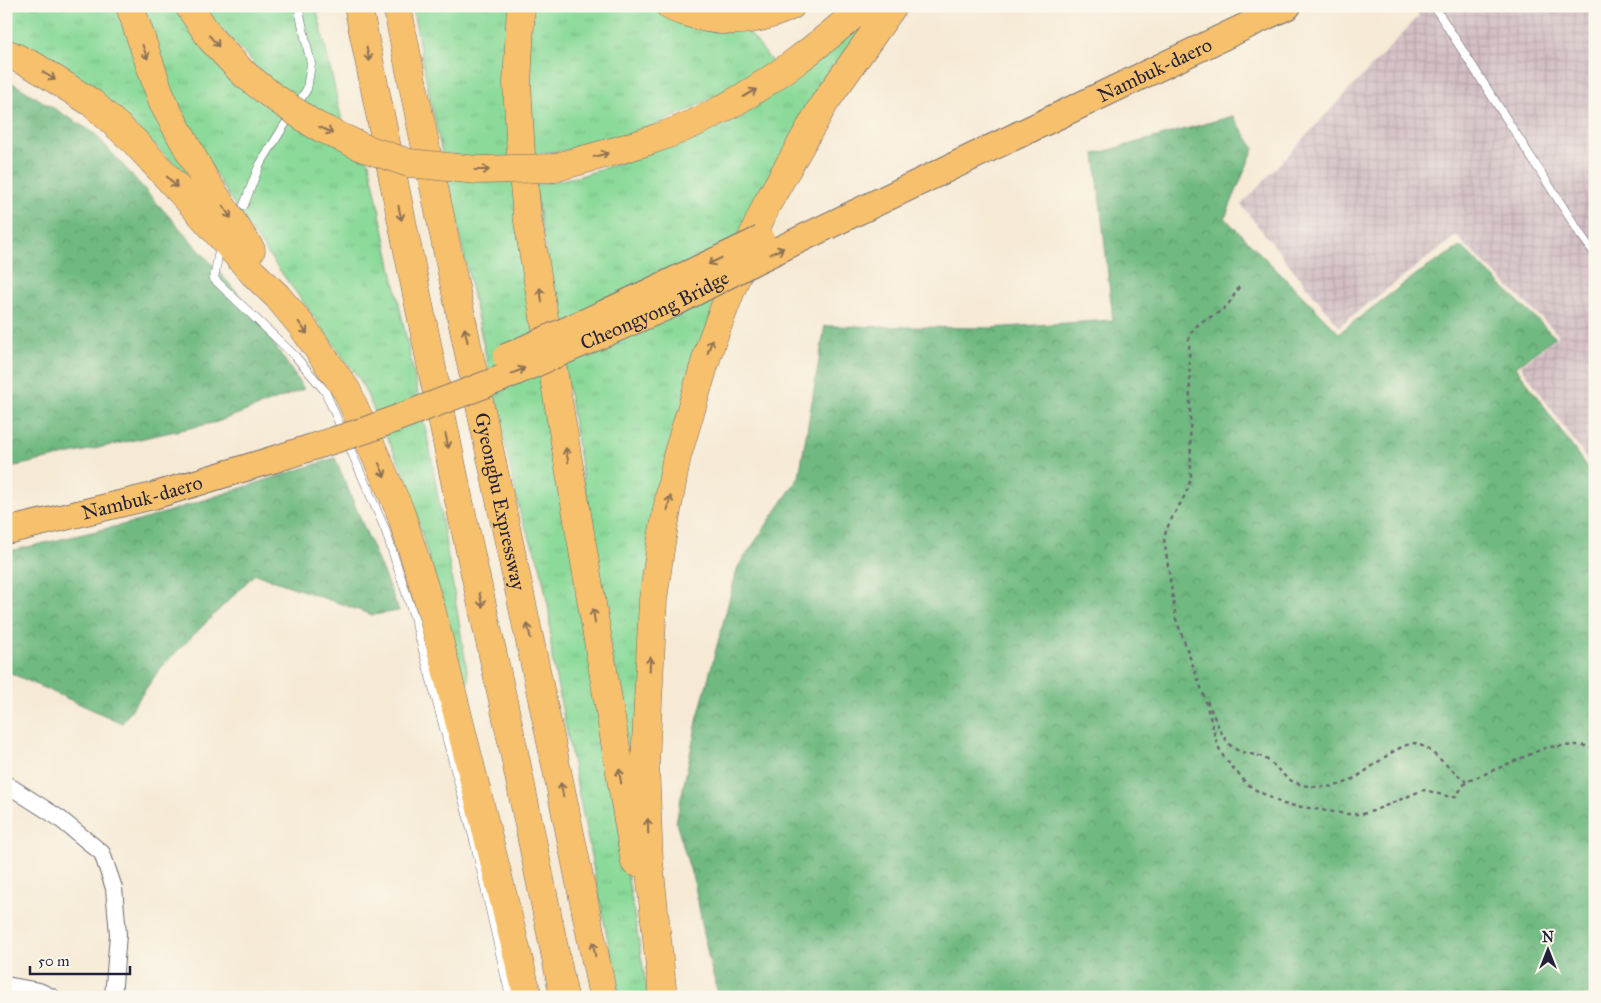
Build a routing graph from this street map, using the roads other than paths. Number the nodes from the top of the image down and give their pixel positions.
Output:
1 (130, 6) edge
2 (189, 6) edge
3 (298, 6) edge
4 (358, 6) edge
5 (397, 6) edge
6 (521, 6) edge
7 (670, 6) edge
8 (791, 6) edge
9 (864, 6) edge
10 (894, 6) edge
11 (1251, 6) edge
12 (1288, 6) edge
13 (1434, 6) edge
14 (6, 53) edge
15 (1016, 127) junction
16 (244, 205) dead end
17 (221, 250) dead end
18 (1595, 254) edge
19 (277, 296) junction
20 (274, 452) junction
21 (6, 515) edge
22 (6, 531) edge
23 (6, 784) edge
24 (6, 985) edge
25 (52, 997) edge
26 (113, 997) edge
27 (510, 997) edge
28 (528, 997) edge
29 (564, 997) edge
30 (603, 997) edge
31 (657, 997) edge
32 (664, 997) edge

1 -> 19 highway
2 -> 9 highway, bridge
3 - 16 lane
4 -> 29 highway, Gyeongbu Expressway
30 -> 5 highway, Gyeongbu Expressway
31 -> 6 highway
7 - 8 highway
32 -> 10 highway
11 - 15 highway, Nambuk-daero
12 - 15 highway, Nambuk-daero
13 - 18 lane
14 -> 19 highway
15 - 20 highway, Cheongyong Bridge, bridge
17 - 27 lane
19 -> 28 highway
20 - 21 highway, Nambuk-daero
20 - 22 highway, Nambuk-daero
23 - 26 street
24 - 25 street

